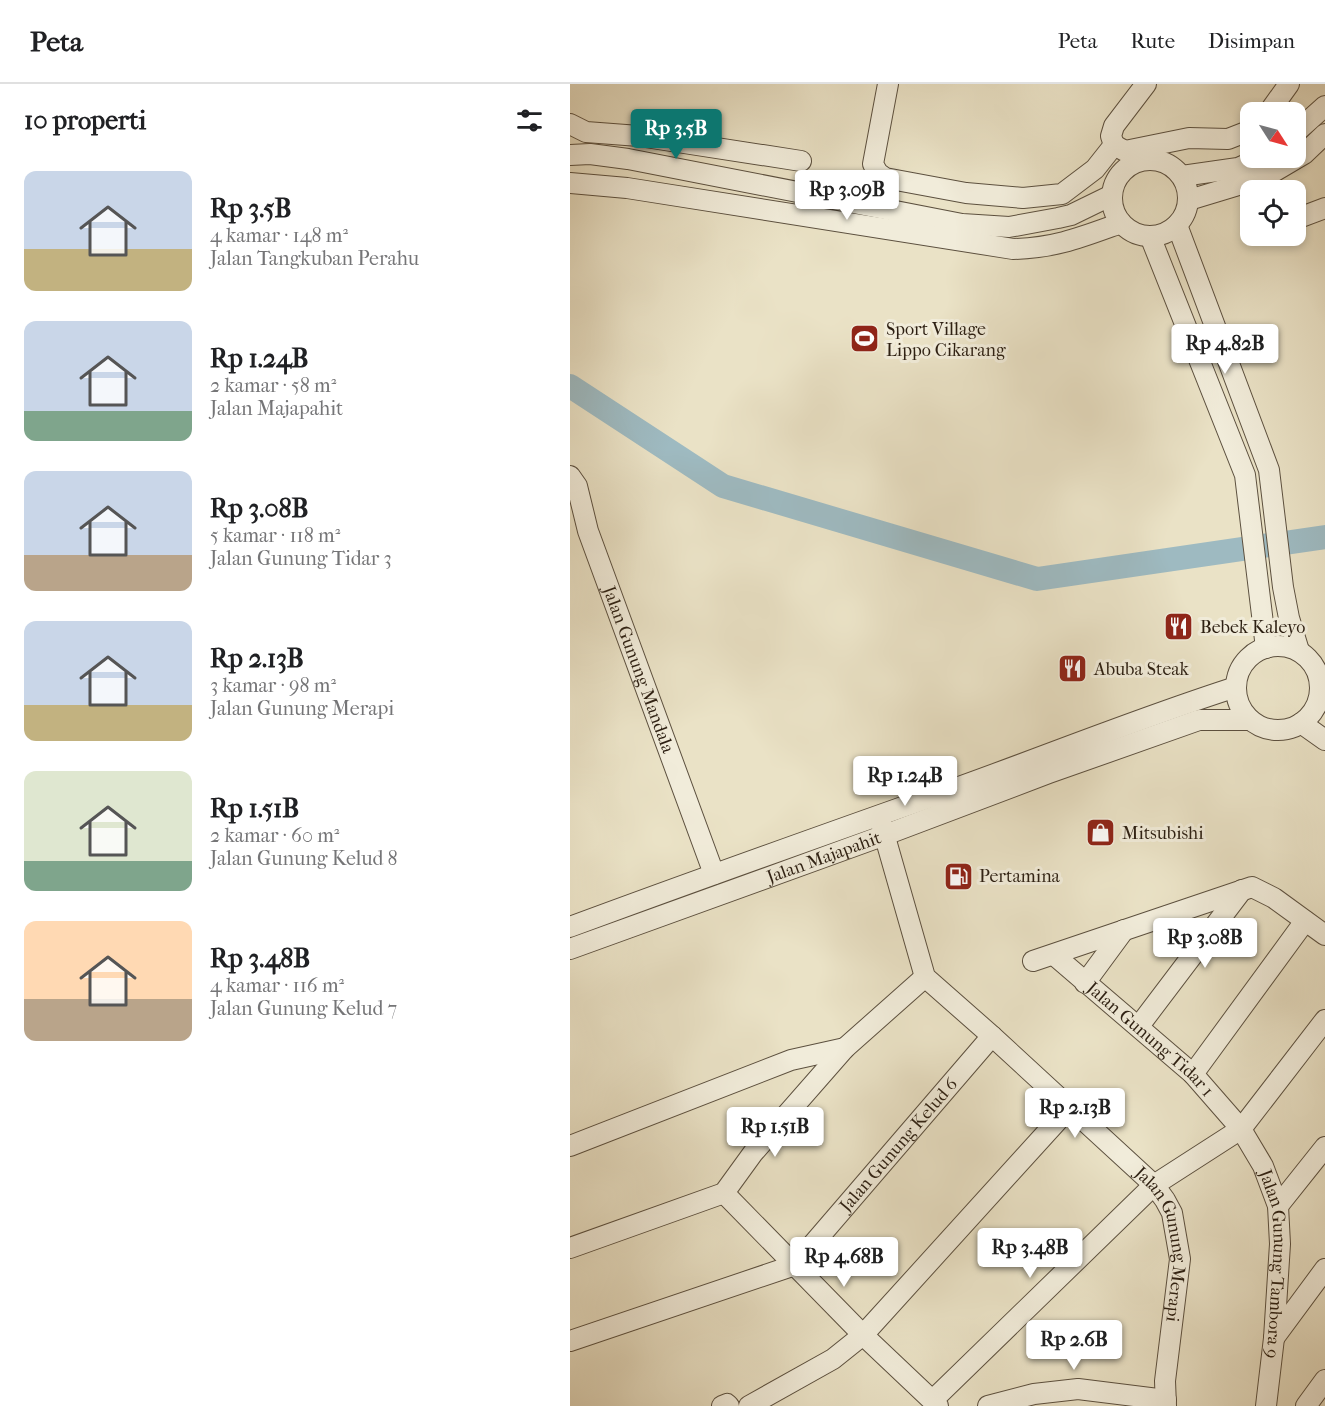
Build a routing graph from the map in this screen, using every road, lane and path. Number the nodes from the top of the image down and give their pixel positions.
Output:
1 (888, 84) edge
2 (1146, 84) edge
3 (1289, 84) edge
4 (1276, 102) edge
5 (1325, 106) edge
6 (1306, 123) edge
7 (570, 124) edge
8 (1240, 134) edge
9 (1325, 134) edge
10 (1114, 145) junction
11 (570, 155) edge
12 (801, 161) dead end
13 (1240, 167) edge
14 (1182, 176) junction
15 (570, 183) edge
16 (1112, 195) junction
17 (1189, 200) junction
18 (1325, 208) edge
19 (1306, 215) edge
20 (1121, 223) junction
21 (1177, 225) junction
22 (1150, 236) junction
23 (570, 476) edge
24 (1266, 648) junction
25 (1299, 651) junction
26 (1236, 687) junction
27 (1322, 697) edge
28 (1250, 720) junction
29 (1301, 723) junction
30 (1325, 740) edge
31 (879, 814) junction
32 (885, 835) junction
33 (712, 868) junction
34 (1242, 890) junction
35 (1305, 921) junction
36 (570, 927) edge
37 (1124, 930) junction
38 (1325, 935) edge
39 (570, 949) edge
40 (1054, 955) junction
41 (1033, 961) dead end
42 (926, 977) junction
43 (1085, 983) junction
44 (1325, 1020) edge
45 (1139, 1026) junction
46 (992, 1036) junction
47 (845, 1048) junction
48 (1193, 1074) junction
49 (1069, 1108) junction
50 (1241, 1129) junction
51 (570, 1146) edge
52 (1325, 1147) edge
53 (1154, 1185) junction
54 (724, 1193) junction
55 (1278, 1206) junction
56 (570, 1248) edge
57 (795, 1265) junction
58 (1325, 1269) edge
59 (864, 1335) junction
60 (1274, 1338) junction
61 (570, 1341) edge
62 (1325, 1380) edge
63 (1161, 1398) edge
64 (936, 1403) edge
65 (722, 1406) edge
66 (729, 1406) edge
67 (749, 1406) edge
68 (988, 1406) edge
69 (1266, 1406) edge
70 (1306, 1406) edge

1 - 10 street
2 - 10 street
3 - 4 street
5 - 6 street
7 - 12 street
8 - 10 street
9 - 17 street
11 - 16 street
13 - 14 street
14 - 16 street
14 - 17 street
15 - 20 street
16 - 20 street
17 - 21 street
18 - 19 street
20 - 22 street
21 - 22 street
21 - 25 street
22 - 24 street
23 - 33 street, Jalan Gunung Mandala
24 - 25 street
24 - 26 street
25 - 27 street
26 - 28 street
26 - 31 street, Jalan Majapahit
27 - 29 street
28 - 29 street
28 - 32 street, Jalan Majapahit
29 - 30 street
31 - 32 street
31 - 33 street, Jalan Majapahit
32 - 39 street, Jalan Majapahit
32 - 42 street
33 - 36 street, Jalan Majapahit
34 - 35 street
34 - 37 street
34 - 45 street
35 - 38 street
35 - 48 street
37 - 40 street
37 - 43 street
40 - 41 street
40 - 43 street, Jalan Gunung Tidar 1
42 - 46 street, Jalan Gunung Merapi
42 - 47 street
43 - 45 street, Jalan Gunung Tidar 1
44 - 50 street
45 - 48 street, Jalan Gunung Tidar 1
46 - 49 street, Jalan Gunung Merapi
46 - 57 street, Jalan Gunung Kelud 6
47 - 51 street
47 - 54 street
48 - 50 street, Jalan Gunung Tidar 1
49 - 53 street, Jalan Gunung Merapi
49 - 59 street
50 - 53 street
50 - 55 street, Jalan Gunung Tambora 9
52 - 55 street
53 - 63 street, Jalan Gunung Merapi
53 - 64 street
54 - 56 street
54 - 57 street
55 - 60 street, Jalan Gunung Tambora 9
57 - 59 street
57 - 61 street
58 - 60 street
59 - 64 street
59 - 67 street
60 - 69 street, Jalan Gunung Tambora 9
62 - 70 street
63 - 68 street
65 - 66 street

